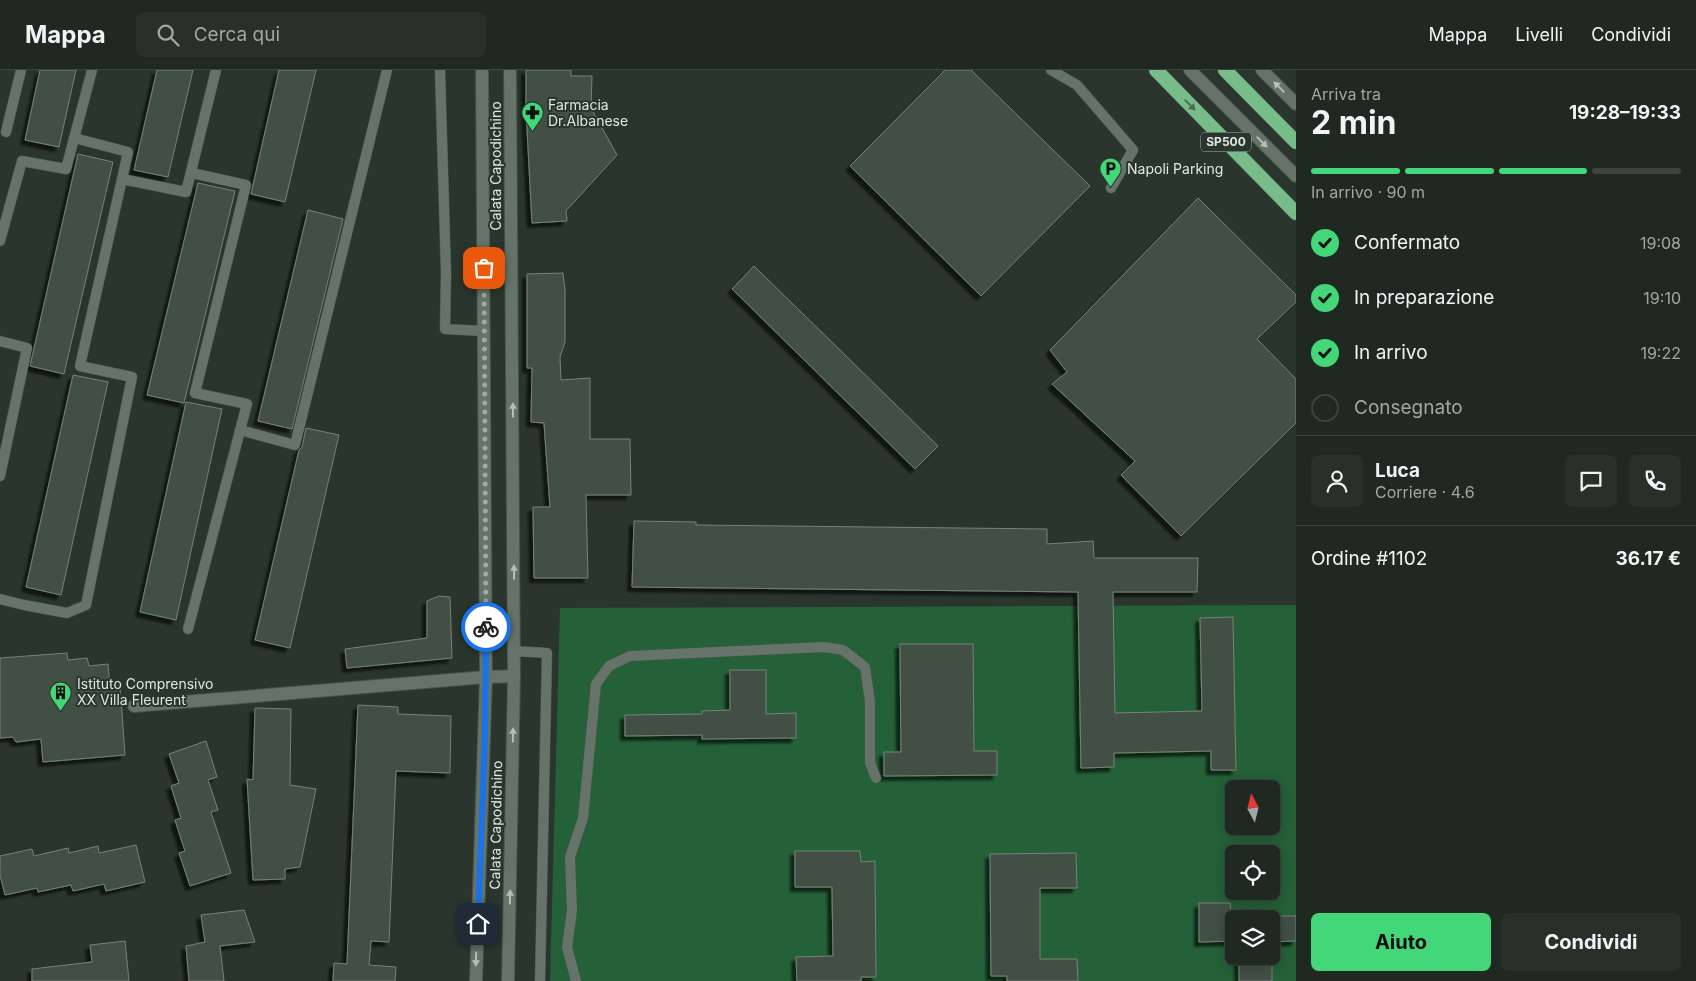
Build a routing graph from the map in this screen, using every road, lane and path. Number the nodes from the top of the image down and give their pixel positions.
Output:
1 (21, 70) edge
2 (92, 70) edge
3 (216, 70) edge
4 (387, 70) edge
5 (440, 70) edge
6 (482, 70) edge
7 (510, 70) edge
8 (1051, 70) edge
9 (1156, 70) edge
10 (1190, 70) edge
11 (1224, 70) edge
12 (1262, 70) edge
13 (1296, 104) edge
14 (6, 132) dead end
15 (74, 138) junction
16 (1296, 142) edge
17 (192, 173) junction
18 (1296, 176) edge
19 (122, 179) junction
20 (1111, 188) dead end
21 (1296, 213) edge
22 (0, 241) edge
23 (483, 331) junction
24 (0, 341) edge
25 (240, 430) junction
26 (0, 476) edge
27 (0, 598) edge
28 (188, 629) dead end
29 (514, 651) junction
30 (486, 676) junction
31 (514, 676) junction
32 (134, 706) dead end
33 (876, 778) dead end
34 (476, 981) edge
35 (508, 981) edge
36 (540, 981) edge
37 (576, 981) edge

1 - 14 lane
2 - 15 lane
3 - 17 lane
4 - 25 lane
5 - 23 lane
6 - 23 main road, Calata Capodichino
29 -> 7 main road, Calata Capodichino
8 - 20 lane
9 -> 21 highway, SP500
10 -> 18 main road
11 - 16 highway
13 -> 12 main road
15 - 19 lane
15 - 22 lane
17 - 19 lane
17 - 25 lane
19 - 27 lane
23 - 30 main road, Calata Capodichino
24 - 26 lane
25 - 28 lane
29 - 31 main road, Calata Capodichino
29 - 36 lane
30 - 31 main road
30 - 32 main road
30 -> 34 main road, Calata Capodichino
35 -> 31 main road, Calata Capodichino
33 - 37 lane

